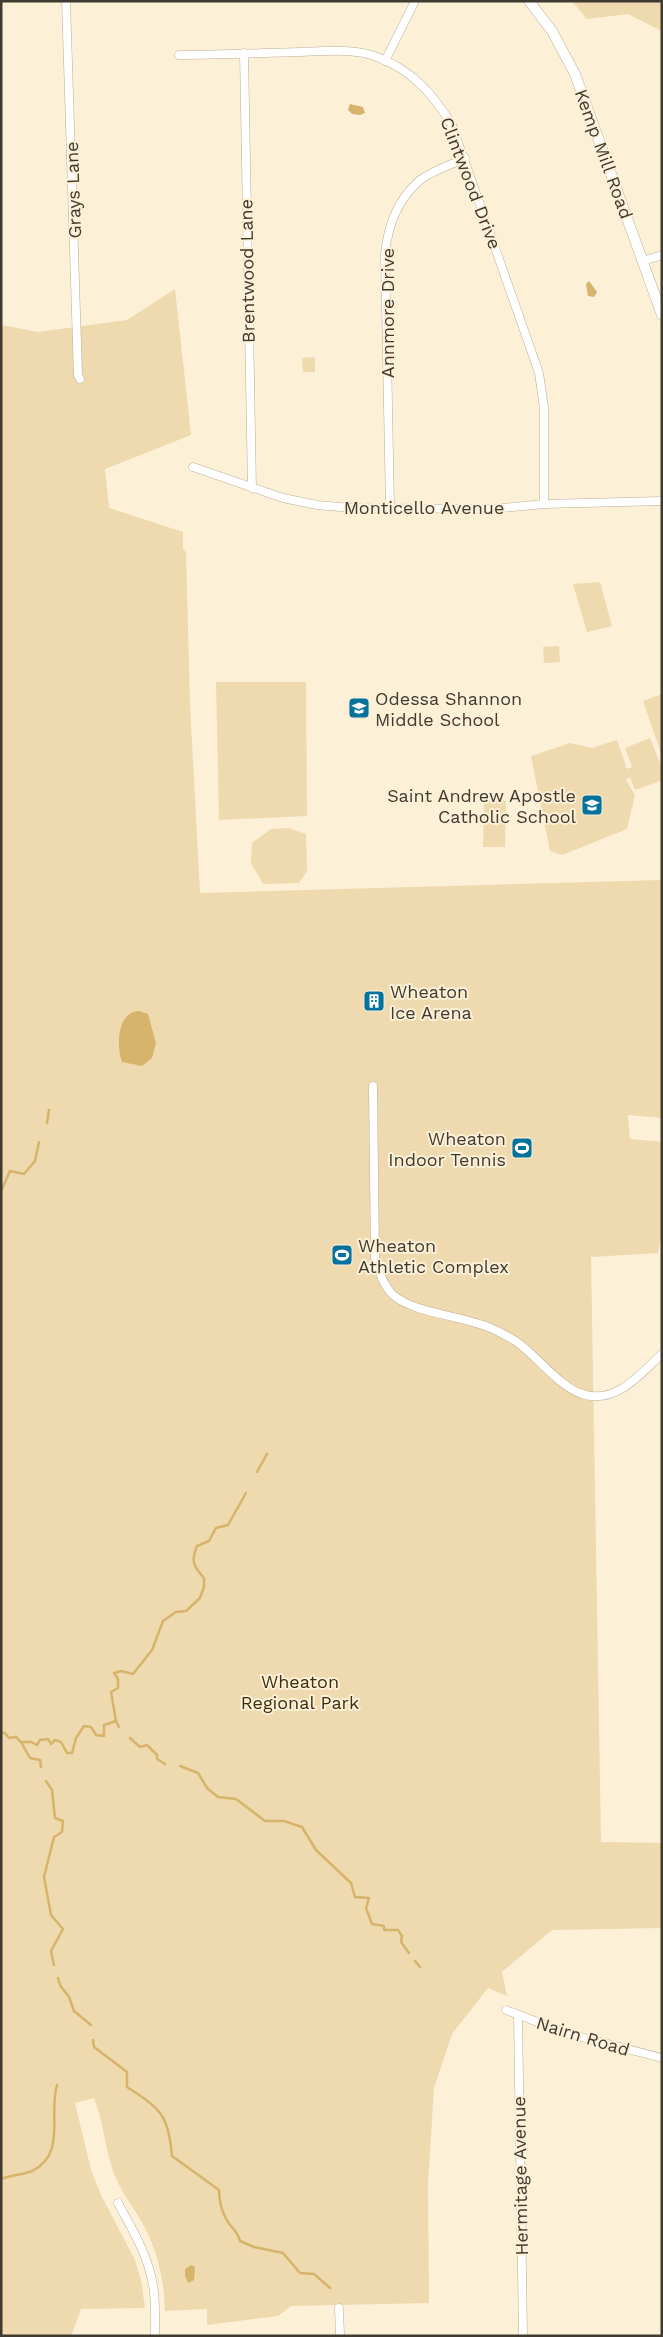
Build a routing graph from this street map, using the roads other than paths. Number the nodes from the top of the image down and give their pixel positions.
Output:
1 (66, 1) edge
2 (415, 1) edge
3 (529, 1) edge
4 (244, 53) junction
5 (179, 55) dead end
6 (385, 61) junction
7 (465, 158) junction
8 (662, 255) edge
9 (643, 261) junction
10 (662, 315) edge
11 (80, 379) dead end
12 (193, 467) dead end
13 (252, 488) junction
14 (662, 501) edge
15 (544, 504) junction
16 (390, 507) junction
17 (373, 1086) dead end
18 (662, 1354) edge
19 (506, 2010) dead end
20 (518, 2016) junction
21 (662, 2058) edge
22 (118, 2202) dead end
23 (339, 2308) dead end
24 (155, 2336) edge
25 (340, 2336) edge
26 (523, 2336) edge

1 - 11 street, Grays Lane
2 - 6 street
3 - 9 street, Kemp Mill Road
4 - 5 street, Clintwood Drive
4 - 6 street, Clintwood Drive
4 - 13 street, Brentwood Lane
6 - 7 street, Clintwood Drive
7 - 15 street, Clintwood Drive
7 - 16 street, Annmore Drive
8 - 9 street
9 - 10 street, Kemp Mill Road
12 - 13 street, Monticello Avenue
13 - 16 street, Monticello Avenue
14 - 15 street, Monticello Avenue
15 - 16 street, Monticello Avenue
17 - 18 street
19 - 20 street, Nairn Road
20 - 21 street, Nairn Road
20 - 26 street, Hermitage Avenue
22 - 24 street
23 - 25 street

